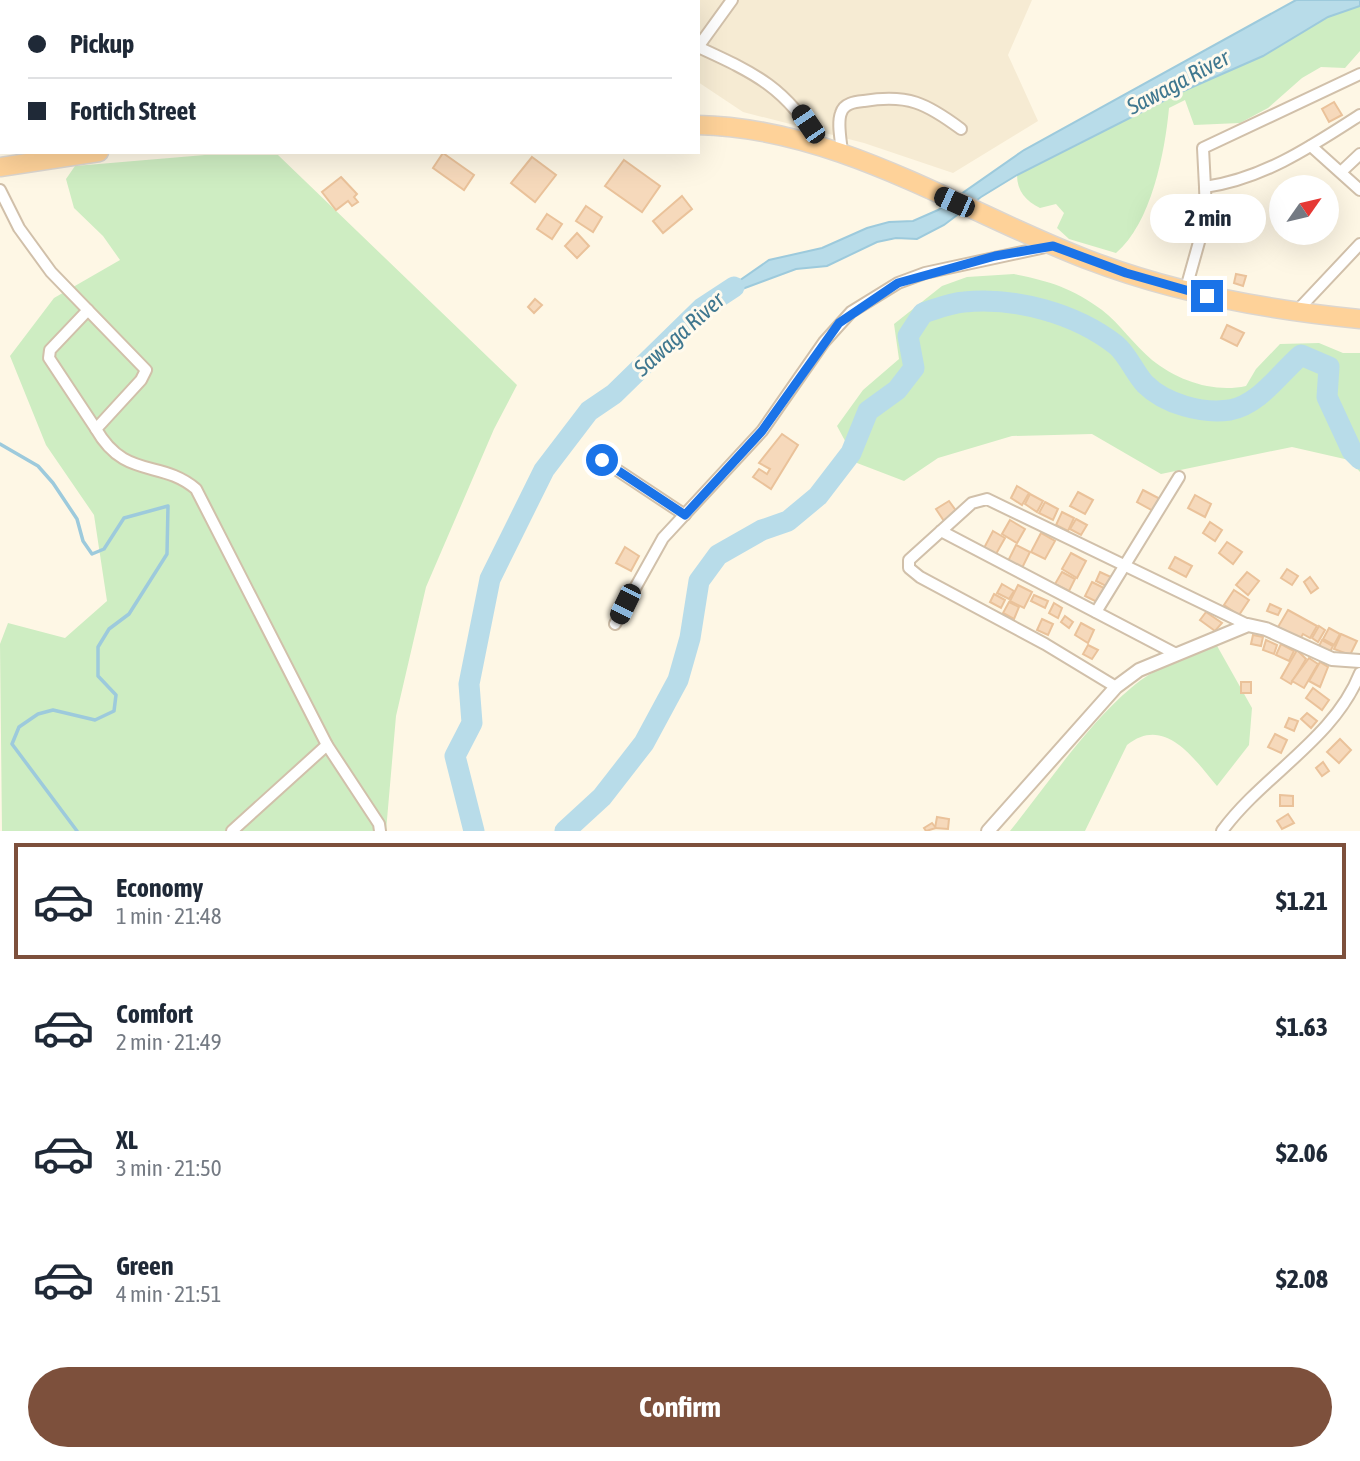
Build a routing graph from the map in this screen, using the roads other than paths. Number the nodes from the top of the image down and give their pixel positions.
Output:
1 (732, 0) edge
2 (700, 44) edge
3 (700, 48) edge
4 (1359, 76) edge
5 (1360, 115) edge
6 (700, 125) edge
7 (961, 129) dead end
8 (820, 144) junction
9 (1311, 146) junction
10 (842, 152) junction
11 (86, 154) edge
12 (1360, 154) edge
13 (0, 167) edge
14 (1342, 171) junction
15 (1205, 187) junction
16 (0, 190) edge
17 (1360, 190) edge
18 (1360, 244) edge
19 (1053, 246) junction
20 (1185, 292) junction
21 (88, 310) junction
22 (1295, 313) junction
23 (1360, 319) edge
24 (96, 429) junction
25 (602, 460) dead end
26 (1179, 477) dead end
27 (685, 515) junction
28 (942, 531) junction
29 (1126, 565) junction
30 (1096, 612) junction
31 (615, 624) dead end
32 (1248, 625) junction
33 (1176, 654) junction
34 (1360, 661) edge
35 (1360, 673) edge
36 (1116, 687) junction
37 (327, 745) junction
38 (232, 831) edge
39 (380, 831) edge
40 (988, 831) edge
41 (1222, 831) edge

1 - 2 street
3 - 8 street
4 - 15 street
5 - 9 street
6 - 8 highway
7 - 10 street
8 - 10 highway
9 - 14 street
9 - 15 street
10 - 19 highway
11 - 13 highway
12 - 14 street
14 - 17 street
15 - 20 street
16 - 21 street
18 - 22 street
19 - 20 highway
19 - 27 street
20 - 22 highway
21 - 24 street
21 - 24 street
22 - 23 highway
24 - 37 street
25 - 27 street
26 - 29 street
27 - 31 street
28 - 29 street
28 - 30 street
28 - 36 street
29 - 30 street
29 - 32 street
30 - 33 street
32 - 33 street
32 - 34 street
33 - 36 street
35 - 41 street
36 - 40 street
37 - 38 street
37 - 39 street

